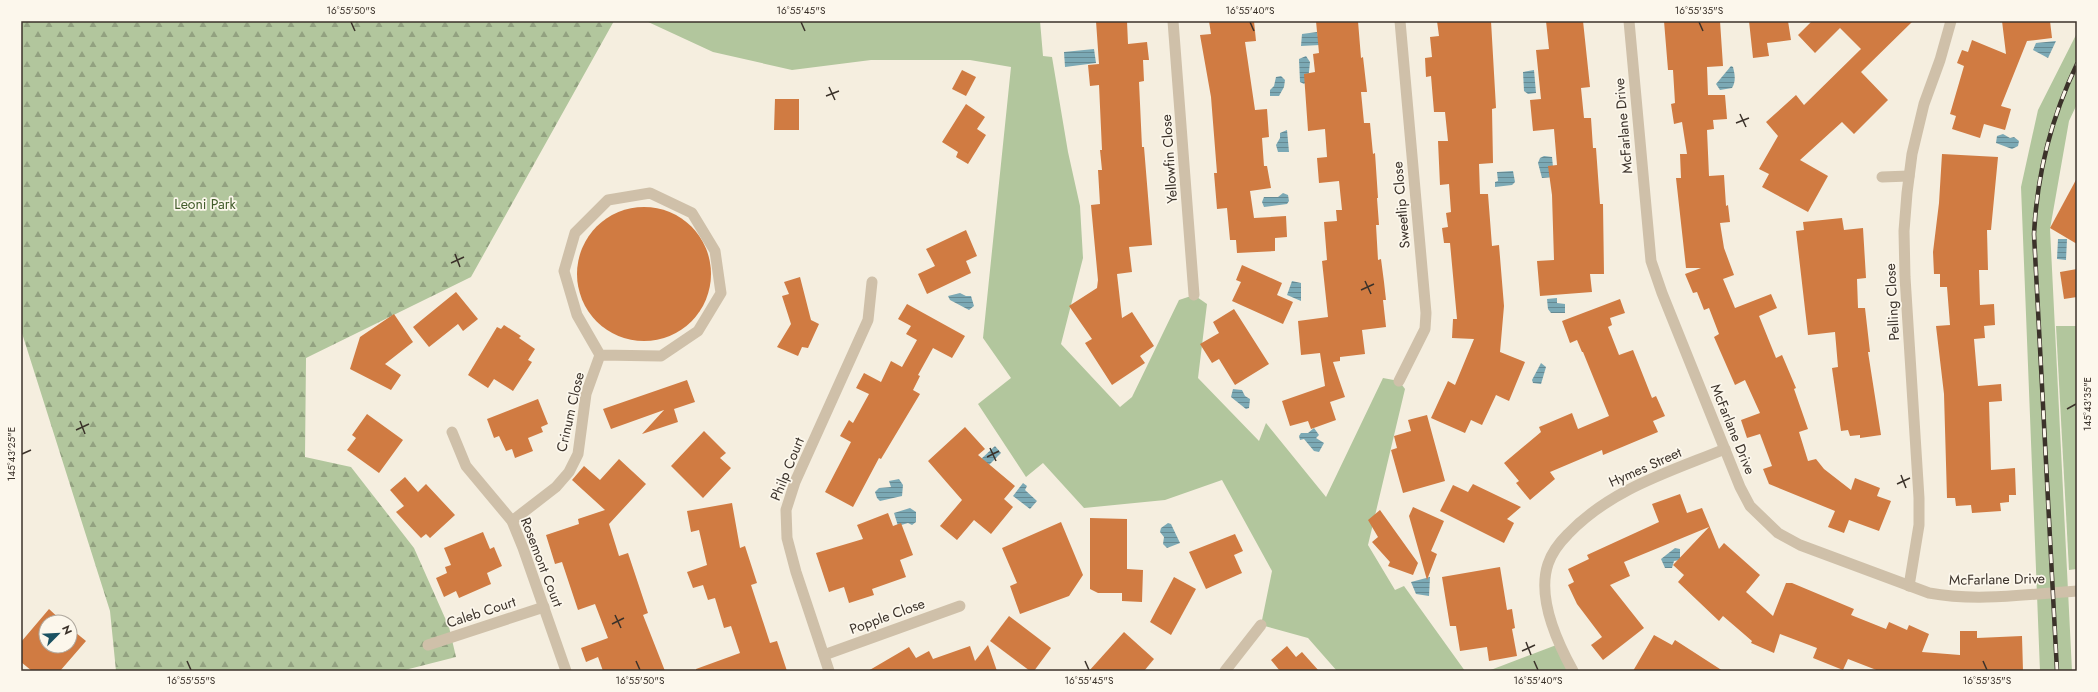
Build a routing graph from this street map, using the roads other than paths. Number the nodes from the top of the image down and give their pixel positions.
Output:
1 (1173, 21) edge
2 (1400, 21) edge
3 (1629, 21) edge
4 (1952, 21) edge
5 (1909, 176) junction
6 (1882, 177) dead end
7 (872, 282) dead end
8 (1194, 294) dead end
9 (600, 355) junction
10 (1399, 381) dead end
11 (452, 432) dead end
12 (1725, 449) junction
13 (512, 521) junction
14 (1909, 586) junction
15 (2077, 591) edge
16 (960, 606) dead end
17 (544, 607) junction
18 (1260, 625) dead end
19 (428, 645) dead end
20 (824, 655) junction
21 (566, 671) edge
22 (829, 671) edge
23 (1225, 671) edge
24 (1572, 671) edge

1 - 8 street, Yellowfin Close
2 - 10 street, Sweetlip Close
3 - 12 street, McFarlane Drive
4 - 5 street, Pelling Close
5 - 6 street
5 - 14 street, Pelling Close
7 - 20 street, Philp Court
9 - 9 street
9 - 13 street, Crinum Close
11 - 13 street, Rosemont Court
12 - 14 street, McFarlane Drive
12 - 24 street, Hymes Street
13 - 17 street, Rosemont Court
14 - 15 street, McFarlane Drive
16 - 20 street, Popple Close
17 - 19 street, Caleb Court
17 - 21 street, Rosemont Court
18 - 23 street
20 - 22 street, Philp Court

